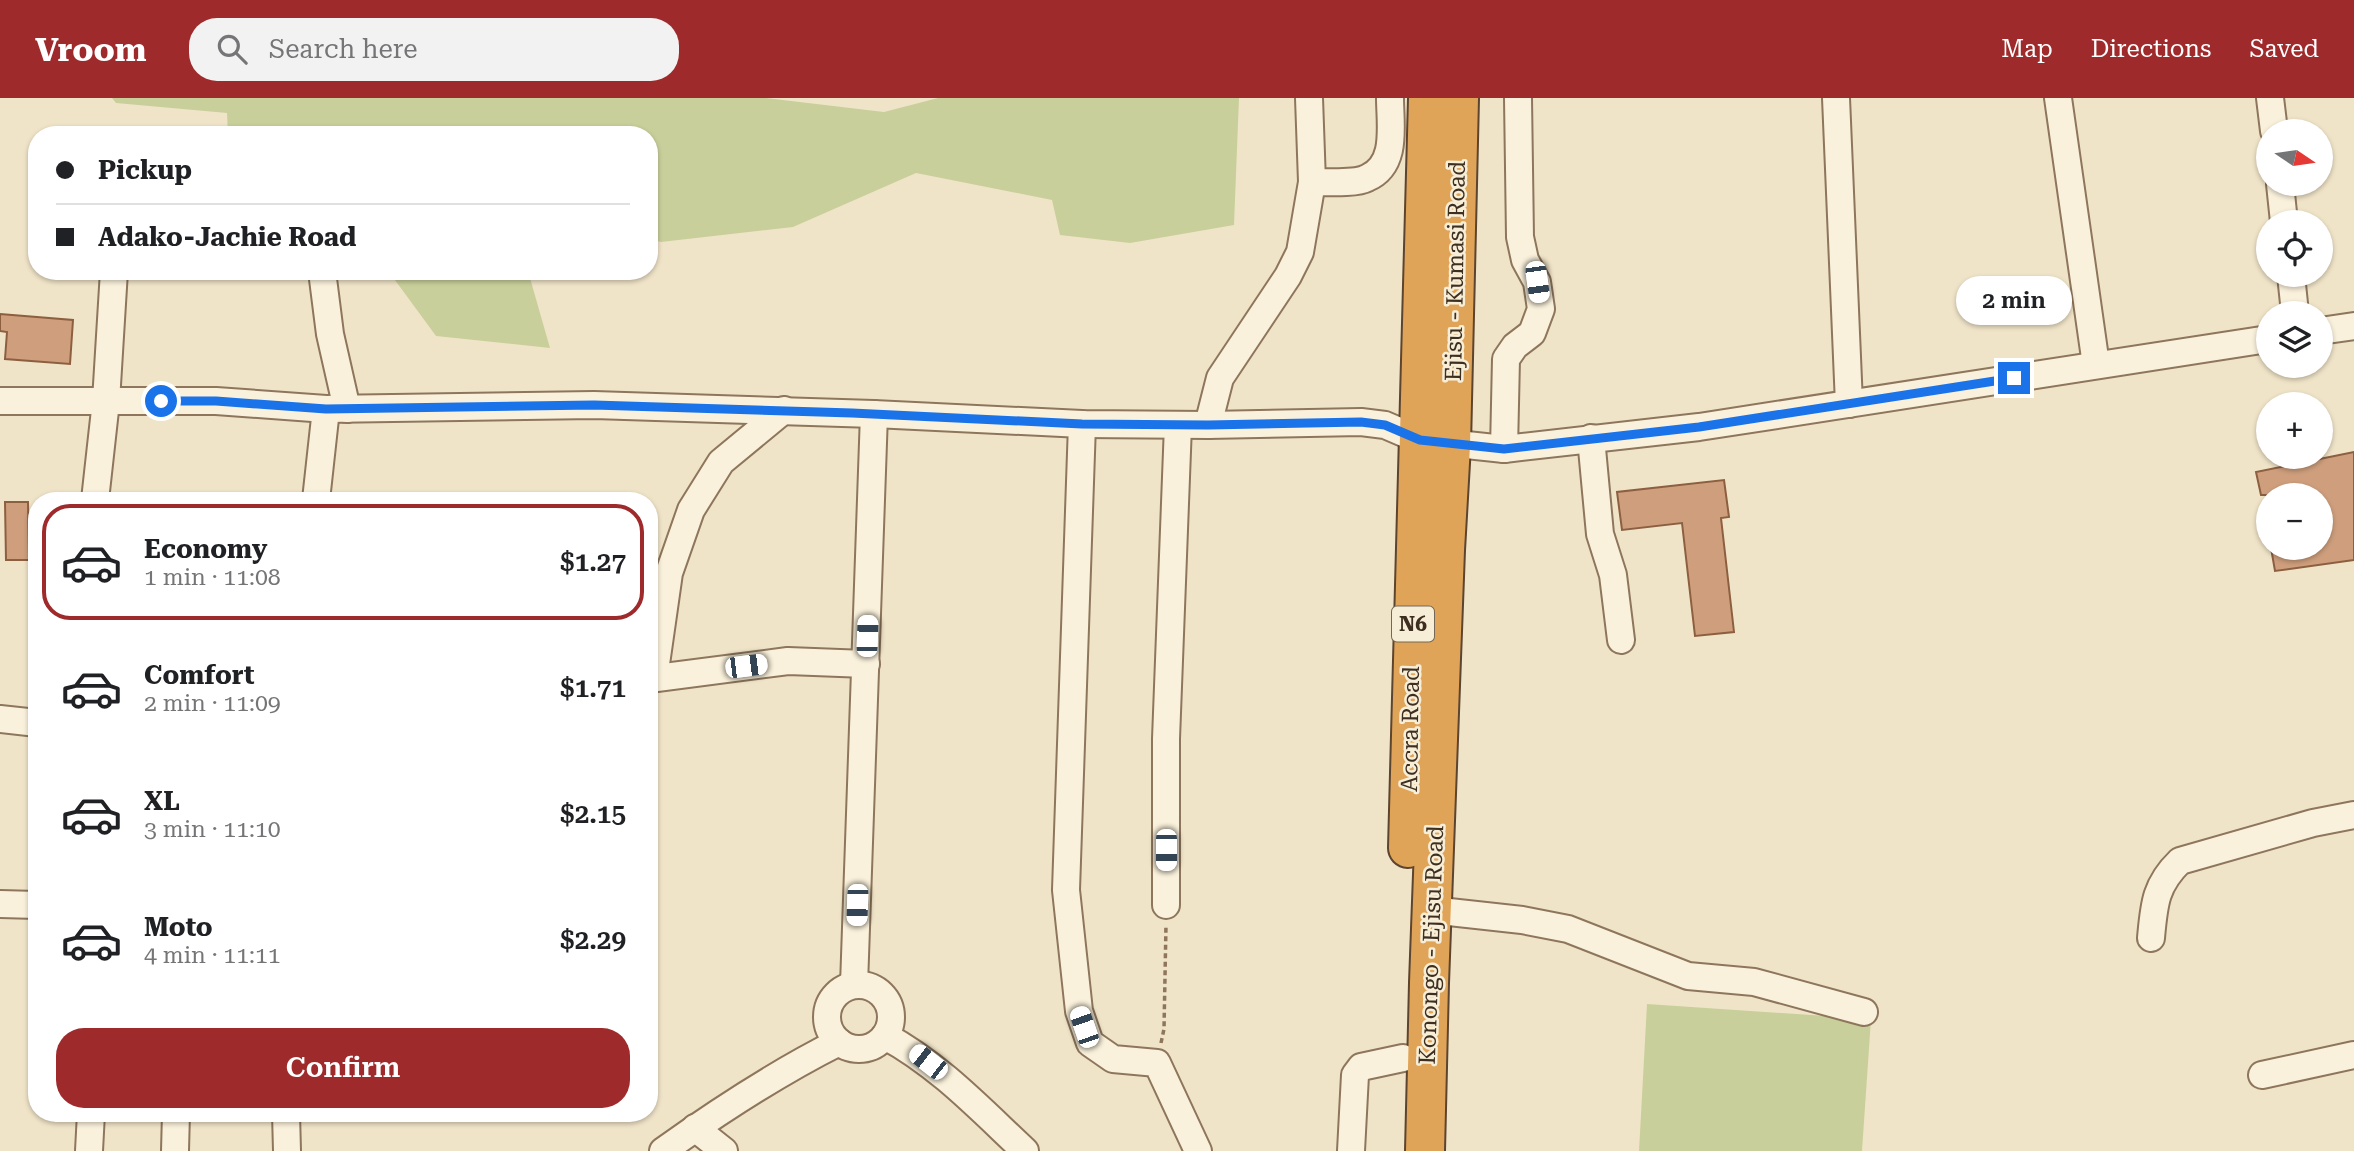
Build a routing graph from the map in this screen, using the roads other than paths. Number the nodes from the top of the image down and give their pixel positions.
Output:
1 (1309, 98) edge
2 (1390, 98) edge
3 (1428, 98) edge
4 (1459, 98) edge
5 (1518, 98) edge
6 (1836, 98) edge
7 (2058, 98) edge
8 (2270, 98) edge
9 (2273, 119) edge
10 (1312, 183) junction
11 (114, 280) edge
12 (323, 280) edge
13 (2354, 326) edge
14 (2333, 329) edge
15 (2256, 341) edge
16 (2096, 365) junction
17 (0, 401) edge
18 (107, 401) junction
19 (1849, 404) junction
20 (336, 409) junction
21 (785, 410) junction
22 (874, 414) junction
23 (1082, 424) junction
24 (1178, 425) junction
25 (1208, 425) junction
26 (1591, 438) junction
27 (1435, 443) junction
28 (1504, 449) junction
29 (96, 492) edge
30 (318, 492) edge
31 (658, 638) edge
32 (1621, 640) dead end
33 (866, 664) junction
34 (658, 678) edge
35 (0, 719) edge
36 (28, 722) edge
37 (2354, 815) edge
38 (0, 904) edge
39 (28, 905) edge
40 (1166, 905) road end
41 (1432, 910) junction
42 (2151, 938) dead end
43 (854, 985) junction
44 (1864, 1013) dead end
45 (885, 1036) junction
46 (839, 1042) junction
47 (2354, 1055) edge
48 (1403, 1058) junction
49 (2262, 1075) dead end
50 (91, 1122) edge
51 (176, 1122) edge
52 (286, 1122) edge
53 (695, 1128) junction
54 (89, 1151) edge
55 (175, 1151) edge
56 (287, 1151) edge
57 (663, 1151) edge
58 (724, 1151) edge
59 (1025, 1151) edge
60 (1198, 1151) edge
61 (1351, 1151) edge
62 (1399, 1151) edge
63 (1425, 1151) edge

1 - 10 street
2 - 10 street
3 - 27 highway, Accra Road / N6
4 - 27 highway, Ejisu - Kumasi Road / N6
5 - 28 street
6 - 19 street
7 - 16 street
8 - 9 street
10 - 25 street
11 - 18 street
12 - 20 street
13 - 14 street
15 - 16 street
16 - 19 street
17 - 18 street
18 - 20 street
18 - 29 street
19 - 26 street
20 - 21 street
20 - 30 street
21 - 22 street
21 - 31 street
22 - 23 street
22 - 33 street
23 - 24 street
23 - 60 street
24 - 25 street
24 - 40 street
25 - 27 street
26 - 28 street
26 - 32 street
27 - 28 street
27 - 41 highway, Konongo - Ejisu Road / N6
27 - 48 highway, Accra Road / N6
33 - 34 street
33 - 43 street
35 - 36 street
37 - 42 street
38 - 39 street
41 - 44 street
41 - 63 highway, Konongo - Ejisu Road / N6
43 - 45 street
43 - 46 street
45 - 46 street
45 - 59 street
46 - 53 street
47 - 49 street
48 - 61 street
48 - 62 highway, Accra Road / N6
50 - 54 street
51 - 55 street
52 - 56 street
53 - 57 street
53 - 58 street

